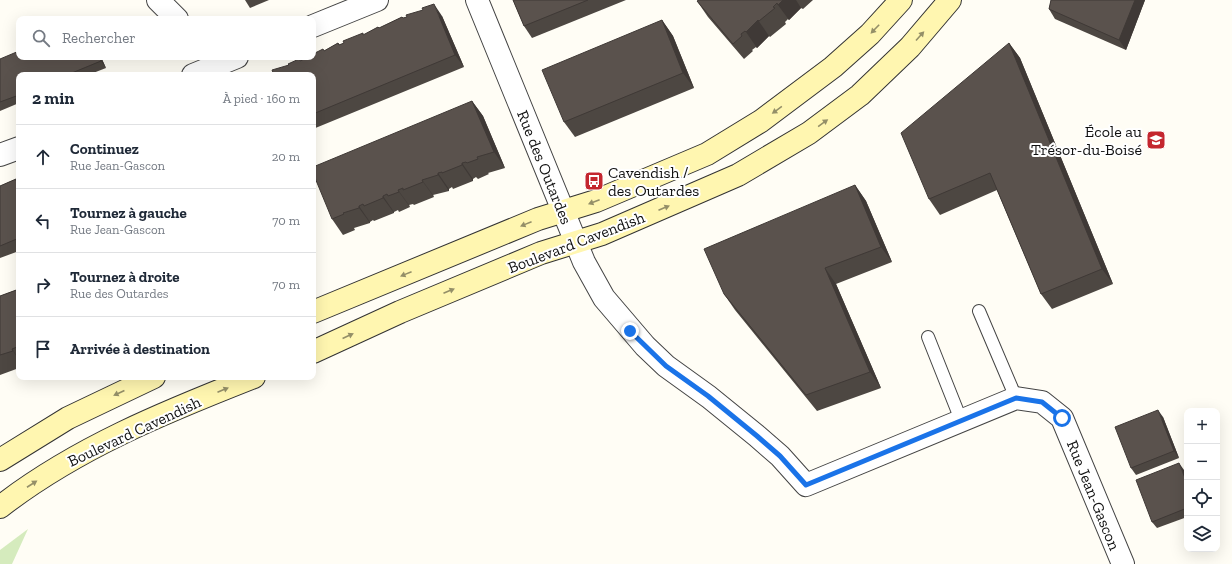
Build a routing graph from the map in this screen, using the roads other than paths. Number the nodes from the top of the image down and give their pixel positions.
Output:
1 (158, 0) edge
2 (377, 0) edge
3 (477, 0) edge
4 (901, 0) edge
5 (950, 0) edge
6 (174, 16) edge
7 (316, 25) edge
8 (226, 60) edge
9 (198, 68) edge
10 (16, 149) edge
11 (0, 156) edge
12 (563, 212) junction
13 (576, 242) junction
14 (316, 311) edge
15 (979, 311) dead end
16 (928, 337) dead end
17 (316, 351) edge
18 (148, 380) edge
19 (247, 380) edge
20 (1016, 398) junction
21 (961, 420) junction
22 (0, 460) edge
23 (0, 507) edge
24 (1123, 564) edge

1 - 6 street
2 - 7 street
3 - 12 street, Rue des Outardes
4 -> 12 main road, Boulevard Cavendish
13 -> 5 main road, Boulevard Cavendish
8 - 9 street
10 - 11 street
12 - 13 street, Rue des Outardes
12 -> 14 main road, Boulevard Cavendish
17 -> 13 main road, Boulevard Cavendish
13 - 21 street, Rue des Outardes
15 - 20 lane
16 - 21 lane
18 -> 22 main road
23 -> 19 main road, Boulevard Cavendish
20 - 21 street
20 - 24 street, Rue Jean-Gascon

